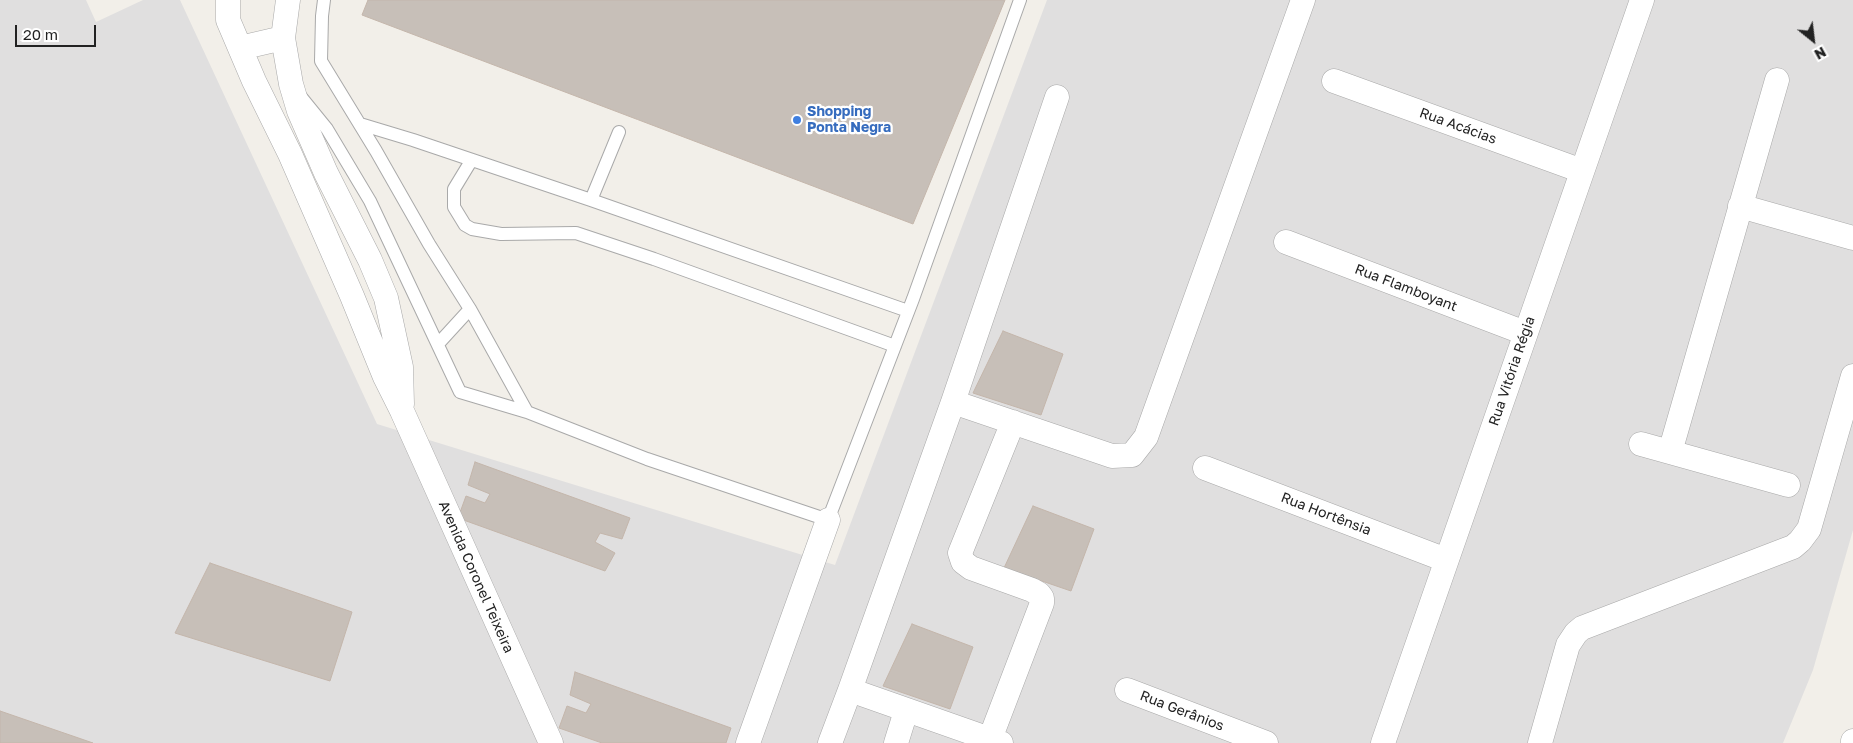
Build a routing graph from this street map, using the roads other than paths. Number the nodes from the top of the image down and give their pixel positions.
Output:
1 (228, 0) edge
2 (288, 0) edge
3 (324, 0) edge
4 (1020, 0) edge
5 (1303, 0) edge
6 (1642, 0) edge
7 (283, 38) junction
8 (240, 48) junction
9 (1776, 80) dead end
10 (1334, 81) dead end
11 (291, 84) junction
12 (1058, 96) dead end
13 (360, 124) junction
14 (619, 132) dead end
15 (471, 161) junction
16 (1582, 171) junction
17 (591, 200) junction
18 (1740, 206) junction
19 (1853, 238) edge
20 (1286, 242) dead end
21 (470, 309) junction
22 (908, 311) junction
23 (1525, 333) junction
24 (438, 344) junction
25 (895, 346) junction
26 (1853, 376) edge
27 (953, 402) junction
28 (402, 411) junction
29 (527, 412) junction
30 (1013, 422) junction
31 (1641, 444) dead end
32 (1670, 452) junction
33 (1205, 468) dead end
34 (1788, 485) dead end
35 (828, 520) junction
36 (1446, 560) junction
37 (850, 690) junction
38 (1127, 690) dead end
39 (906, 711) junction
40 (995, 741) edge
41 (550, 743) edge
42 (748, 743) edge
43 (830, 743) edge
44 (896, 743) edge
45 (1266, 743) edge
46 (1383, 743) edge
47 (1540, 743) edge

1 - 8 street, Avenida Coronel Teixeira
2 - 7 street
3 - 13 lane
4 - 22 lane
5 - 30 street
6 - 16 street, Rua Vitória Régia
7 - 8 street
7 - 11 street
8 - 28 street, Avenida Coronel Teixeira
9 - 18 street
10 - 16 street, Rua Acácias
11 - 24 lane
11 - 28 street
12 - 27 street
13 - 15 lane
13 - 21 lane
14 - 17 lane
15 - 17 lane
15 - 25 lane
16 - 23 street, Rua Vitória Régia
17 - 22 lane
18 - 19 street
18 - 32 street
20 - 23 street, Rua Flamboyant
21 - 24 lane
21 - 29 lane
22 - 25 lane
23 - 36 street, Rua Vitória Régia
24 - 29 lane
25 - 35 lane
26 - 47 street
27 - 30 street
27 - 37 street
28 - 41 street, Avenida Coronel Teixeira
29 - 35 lane
30 - 40 street
31 - 32 street
32 - 34 street
33 - 36 street, Rua Hortênsia
35 - 42 street
36 - 46 street, Rua Vitória Régia
37 - 39 street
37 - 43 street
38 - 45 street, Rua Gerânios
39 - 40 street
39 - 44 street

